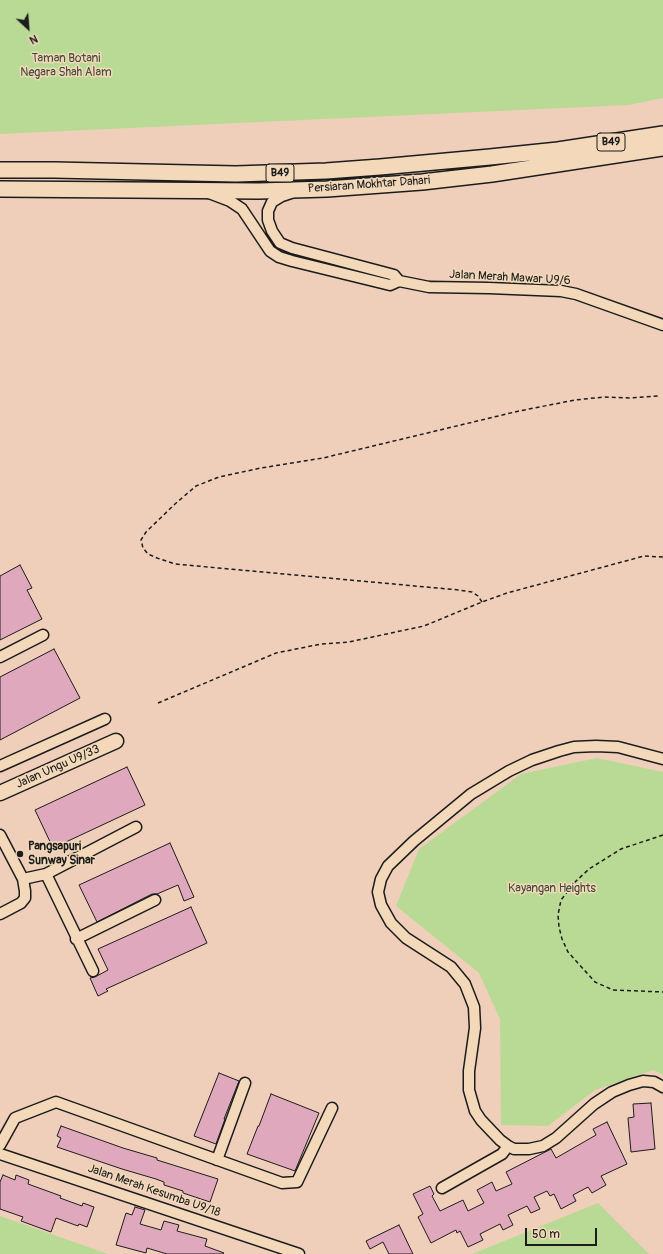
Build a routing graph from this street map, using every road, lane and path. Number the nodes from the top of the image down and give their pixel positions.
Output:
1 (663, 134) edge
2 (663, 148) edge
3 (0, 170) edge
4 (0, 189) edge
5 (202, 190) junction
6 (299, 190) junction
7 (399, 281) junction
8 (663, 325) edge
9 (659, 396) dead end
10 (663, 557) edge
11 (482, 602) junction
12 (43, 635) dead end
13 (0, 657) edge
14 (158, 703) dead end
15 (105, 719) dead end
16 (116, 741) dead end
17 (663, 759) edge
18 (0, 766) edge
19 (0, 793) edge
20 (136, 827) dead end
21 (0, 835) edge
22 (663, 835) edge
23 (46, 874) junction
24 (23, 879) junction
25 (155, 900) dead end
26 (0, 914) edge
27 (76, 939) junction
28 (92, 971) dead end
29 (663, 992) edge
30 (245, 1083) dead end
31 (663, 1087) edge
32 (332, 1108) dead end
33 (0, 1144) edge
34 (508, 1146) junction
35 (0, 1154) edge
36 (217, 1160) junction
37 (442, 1188) dead end
38 (299, 1254) edge

1 - 3 main road, Persiaran Mokhtar Dahari / B49
2 - 6 main road, Persiaran Mokhtar Dahari / B49
4 - 5 main road, Persiaran Mokhtar Dahari / B49
5 - 6 main road, Persiaran Mokhtar Dahari / B49
5 - 7 street, Jalan Merah Mawar U9/6
6 - 7 street, Jalan Merah Mawar U9/6
7 - 8 street, Jalan Merah Mawar U9/6
9 - 11 path
10 - 11 path
11 - 14 path
12 - 13 street
15 - 18 street
16 - 19 street, Jalan Ungu U9/33
17 - 34 street
20 - 23 street
21 - 24 street
22 - 29 path
23 - 24 street
23 - 27 street
24 - 26 street
25 - 27 street
27 - 28 street
30 - 36 street
31 - 34 street
32 - 36 street
33 - 36 street
34 - 37 street
35 - 38 street, Jalan Merah Kesumba U9/18

